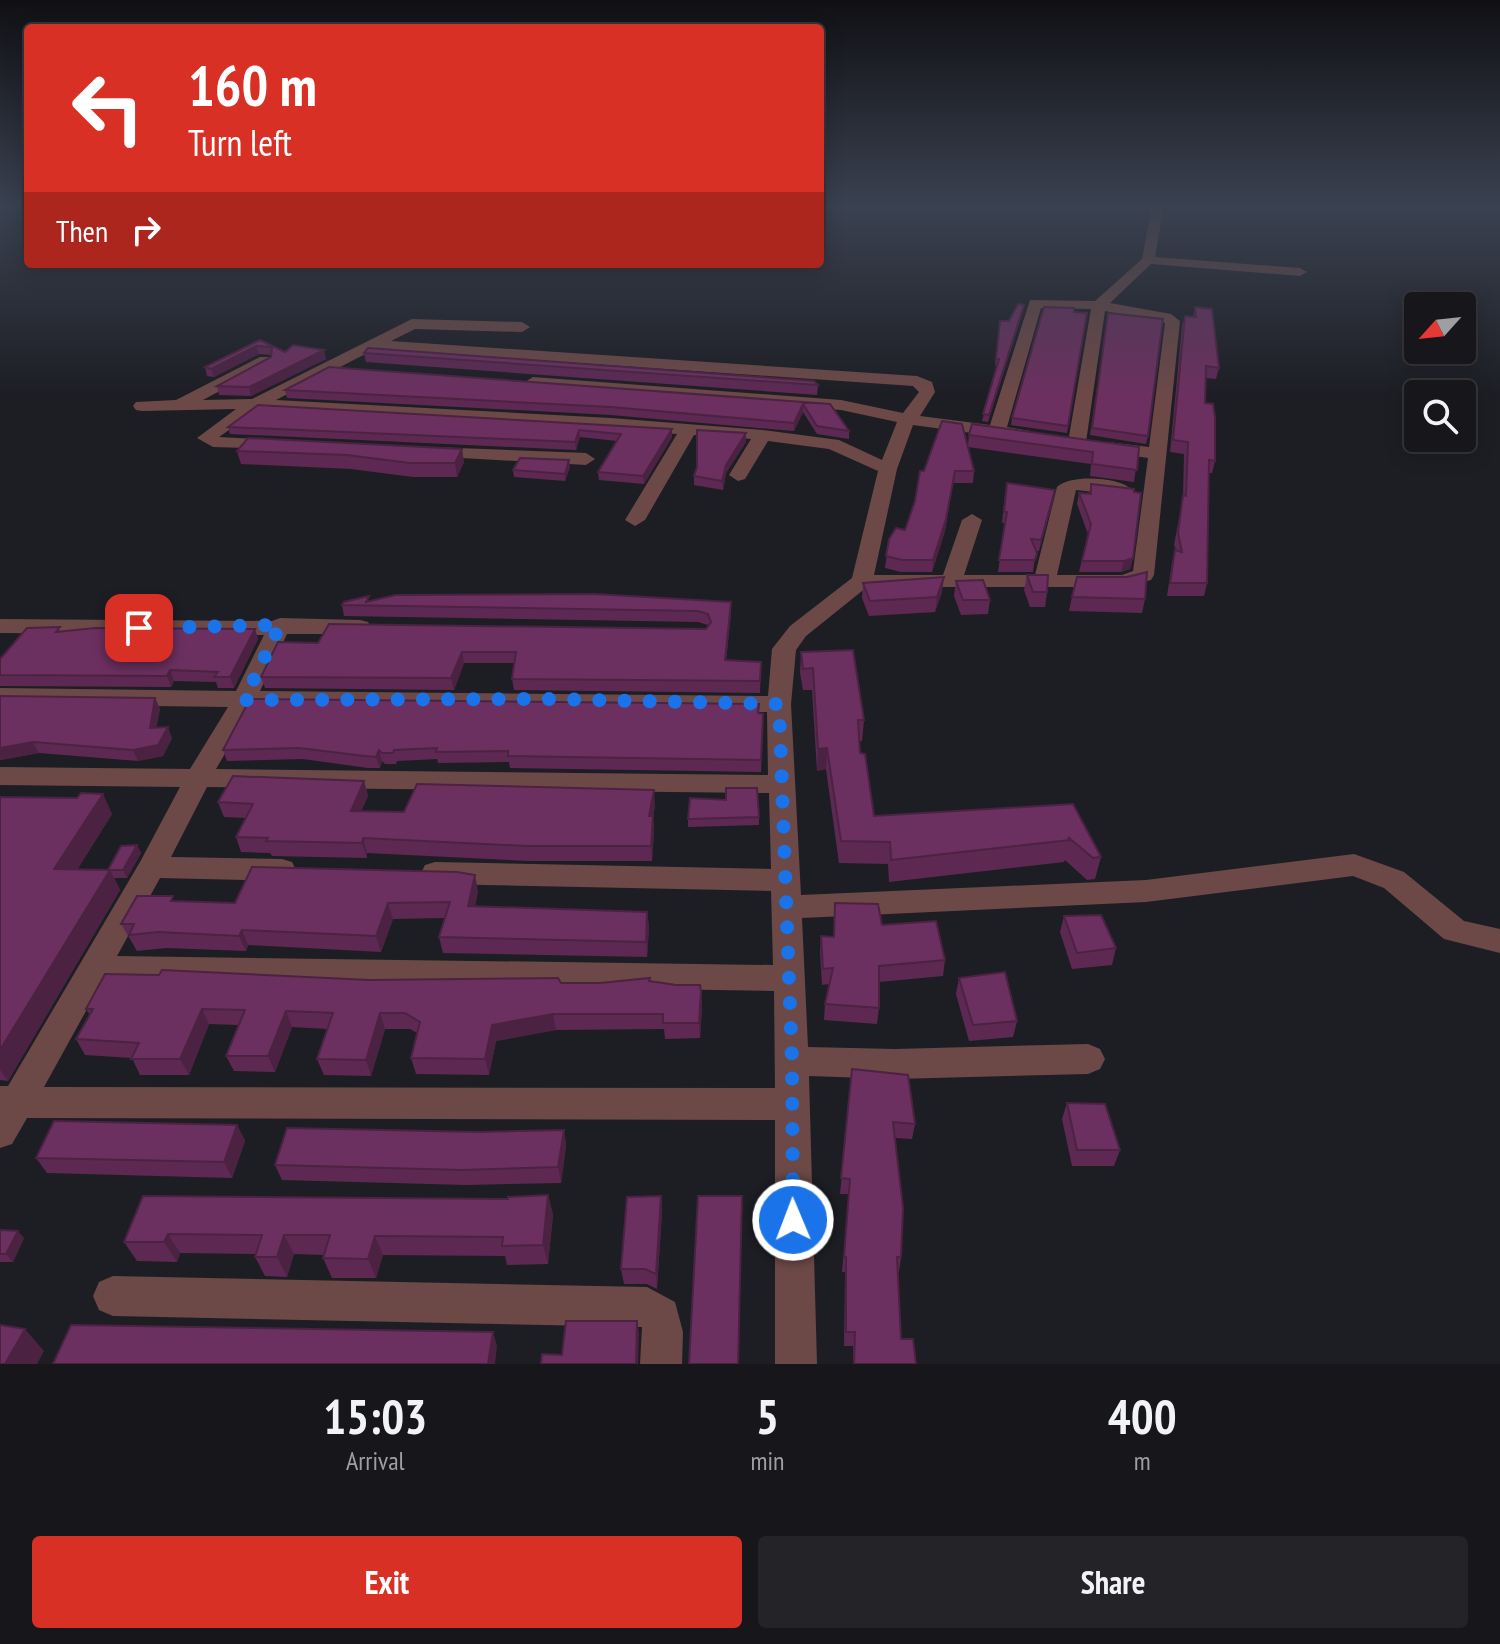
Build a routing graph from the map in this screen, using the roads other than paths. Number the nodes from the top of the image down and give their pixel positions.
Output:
1 (1139, 269) edge
2 (1258, 269) edge
3 (1300, 272) dead end
4 (1099, 305) junction
5 (522, 327) dead end
6 (373, 344) junction
7 (266, 360) edge
8 (323, 367) junction
9 (355, 369) edge
10 (513, 381) edge
11 (625, 389) junction
12 (255, 404) junction
13 (142, 406) dead end
14 (175, 408) junction
15 (907, 419) junction
16 (611, 423) junction
17 (688, 430) junction
18 (997, 431) junction
19 (763, 435) junction
20 (1037, 437) edge
21 (291, 446) edge
22 (415, 451) edge
23 (1157, 454) junction
24 (586, 459) junction
25 (888, 469) junction
26 (738, 475) dead end
27 (573, 476) dead end
28 (1151, 494) junction
29 (635, 520) dead end
30 (972, 520) dead end
31 (952, 579) junction
32 (1045, 579) junction
33 (862, 581) junction
34 (280, 625) junction
35 (0, 626) edge
36 (388, 627) edge
37 (0, 696) edge
38 (244, 700) junction
39 (779, 704) junction
40 (0, 776) edge
41 (199, 776) junction
42 (782, 784) junction
43 (152, 867) junction
44 (313, 871) edge
45 (407, 872) edge
46 (785, 893) junction
47 (1500, 941) edge
48 (91, 970) junction
49 (789, 978) junction
50 (1088, 1059) dead end
51 (792, 1061) junction
52 (791, 1104) junction
53 (6, 1112) edge
54 (113, 1296) dead end
55 (661, 1364) edge
56 (796, 1364) edge

1 - 4 street
2 - 3 street
4 - 18 street
4 - 23 street
4 - 23 street
5 - 6 street
6 - 8 street
6 - 15 street
7 - 14 street
8 - 9 street
8 - 12 street
10 - 11 street
11 - 15 street
11 - 16 street
12 - 14 street
12 - 16 street
12 - 21 street
13 - 14 street
15 - 18 street
15 - 25 street
16 - 17 street
16 - 24 street
17 - 19 street
17 - 29 street
18 - 20 street
19 - 25 street
19 - 26 street
22 - 24 street
23 - 28 street
24 - 27 street
25 - 33 street
28 - 32 street
28 - 32 street
30 - 31 street
31 - 32 street
31 - 33 street
33 - 39 street
34 - 35 street
34 - 36 street
34 - 38 street
37 - 38 street
38 - 39 street
38 - 41 street
39 - 42 street
40 - 41 street
41 - 42 street
41 - 43 street
42 - 46 street
43 - 44 street
43 - 48 street
45 - 46 street
46 - 47 street
46 - 49 street
48 - 49 street
48 - 53 street
49 - 51 street
50 - 51 street
51 - 52 street
52 - 53 street
52 - 56 street
54 - 55 street

